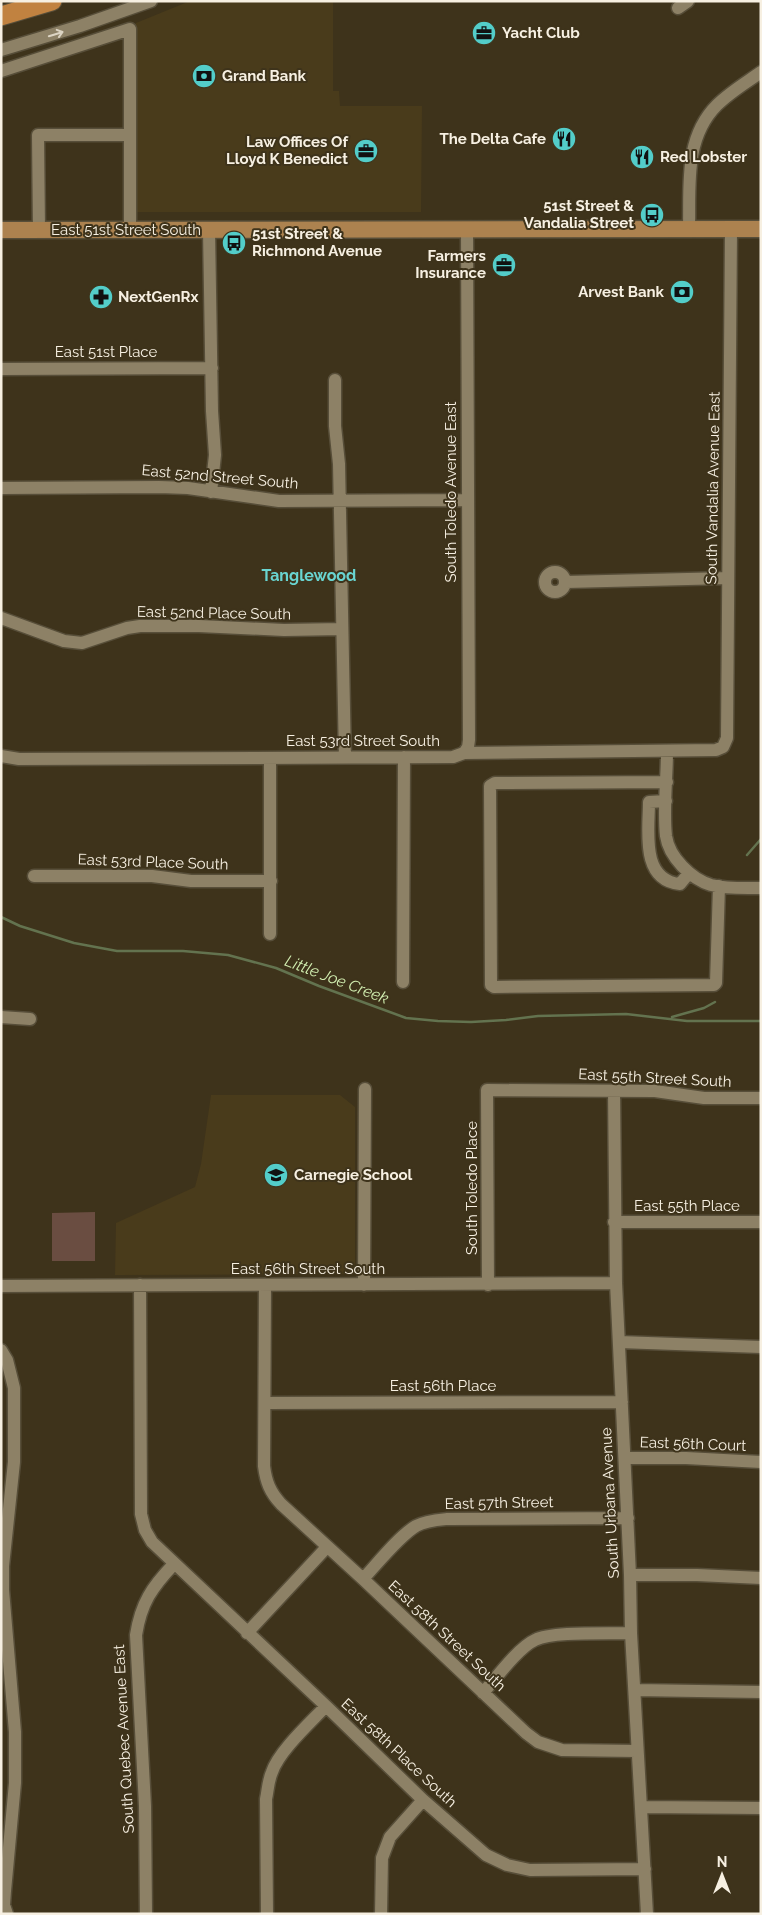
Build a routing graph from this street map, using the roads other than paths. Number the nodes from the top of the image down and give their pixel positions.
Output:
1 (52, 1) edge
2 (151, 1) edge
3 (1, 16) edge
4 (5, 49) edge
5 (14, 66) junction
6 (1, 71) edge
7 (761, 72) edge
8 (129, 135) junction
9 (731, 228) junction
10 (761, 228) edge
11 (467, 229) junction
12 (689, 229) junction
13 (1, 230) edge
14 (39, 230) junction
15 (130, 230) junction
16 (209, 230) junction
17 (212, 368) junction
18 (1, 369) edge
19 (335, 380) dead end
20 (1, 488) edge
21 (211, 492) junction
22 (340, 500) junction
23 (467, 500) junction
24 (728, 578) junction
25 (566, 582) dead end
26 (1, 618) edge
27 (342, 629) junction
28 (723, 746) joint
29 (666, 751) junction
30 (464, 753) junction
31 (1, 756) edge
32 (270, 758) junction
33 (345, 758) junction
34 (404, 758) junction
35 (667, 782) junction
36 (666, 801) junction
37 (689, 873) junction
38 (34, 876) dead end
39 (271, 881) junction
40 (719, 886) junction
41 (761, 888) edge
42 (270, 934) dead end
43 (402, 982) dead end
44 (1, 1017) edge
45 (30, 1019) dead end
46 (365, 1088) dead end
47 (488, 1090) joint
48 (614, 1091) junction
49 (761, 1098) edge
50 (614, 1222) junction
51 (761, 1222) edge
52 (616, 1284) junction
53 (140, 1285) junction
54 (364, 1285) junction
55 (488, 1285) junction
56 (1, 1286) edge
57 (265, 1286) junction
58 (619, 1342) junction
59 (761, 1347) edge
60 (1, 1350) edge
61 (622, 1402) junction
62 (265, 1403) junction
63 (625, 1458) junction
64 (761, 1462) edge
65 (628, 1518) junction
66 (327, 1547) junction
67 (174, 1564) junction
68 (630, 1575) junction
69 (761, 1578) edge
70 (363, 1579) junction
71 (4, 1629) edge
72 (247, 1633) junction
73 (631, 1634) junction
74 (635, 1690) junction
75 (483, 1692) junction
76 (761, 1692) edge
77 (326, 1706) junction
78 (638, 1751) junction
79 (422, 1800) junction
80 (641, 1807) junction
81 (761, 1808) edge
82 (644, 1869) junction
83 (7, 1914) edge
84 (146, 1914) edge
85 (267, 1914) edge
86 (382, 1914) edge
87 (647, 1914) edge

1 - 3 highway
4 -> 2 street
4 - 5 street
5 - 6 street
5 - 8 street
7 - 12 street
8 - 14 street
8 - 15 street
9 - 10 main road, East 51st Street South
9 - 12 main road, East 51st Street South
9 - 24 street, South Vandalia Avenue East
11 - 12 main road, East 51st Street South
11 - 16 main road, East 51st Street South
11 - 23 street, South Toledo Avenue East
13 - 14 main road, East 51st Street South
14 - 15 main road, East 51st Street South
15 - 16 main road, East 51st Street South
16 - 17 street
17 - 18 street, East 51st Place
17 - 21 street
19 - 22 street
20 - 21 street, East 52nd Street South
21 - 22 street, East 52nd Street South
22 - 23 street, East 52nd Street South
22 - 27 street
23 - 30 street, South Toledo Avenue East
24 - 25 street
24 - 28 street, South Vandalia Avenue East
26 - 27 street, East 52nd Place South
27 - 33 street
28 - 29 street, East 53rd Street South
29 - 30 street, East 53rd Street South
29 - 35 street
30 - 34 street, East 53rd Street South
31 - 32 street, East 53rd Street South
32 - 33 street, East 53rd Street South
32 - 39 street
33 - 34 street, East 53rd Street South
34 - 43 street
35 - 36 street
35 - 40 street
36 - 37 street
36 - 37 street
37 - 40 street
38 - 39 street, East 53rd Place South
39 - 42 street
40 - 41 street
44 - 45 street
46 - 54 street
47 - 48 street, East 55th Street South
47 - 55 street, South Toledo Place
48 - 49 street, East 55th Street South
48 - 50 street, South Urbana Avenue
50 - 51 street, East 55th Place
50 - 52 street, South Urbana Avenue
52 - 55 street, East 56th Street South
52 - 58 street, South Urbana Avenue
53 - 56 street, East 56th Street South
53 - 57 street, East 56th Street South
53 - 67 street
54 - 55 street, East 56th Street South
54 - 57 street, East 56th Street South
57 - 62 street
58 - 59 street
58 - 61 street, South Urbana Avenue
60 - 71 street
61 - 62 street, East 56th Place
61 - 63 street, South Urbana Avenue
62 - 66 street, East 58th Street South
63 - 64 street, East 56th Court
63 - 65 street, South Urbana Avenue
65 - 68 street, South Urbana Avenue
65 - 70 street, East 57th Street
66 - 70 street, East 58th Street South
66 - 72 street
67 - 72 street, East 58th Place South
67 - 84 street, South Quebec Avenue East
68 - 69 street
68 - 73 street, South Urbana Avenue
70 - 75 street, East 58th Street South
71 - 83 street
72 - 77 street, East 58th Place South
73 - 74 street, South Urbana Avenue
73 - 75 street
74 - 76 street
74 - 78 street, South Urbana Avenue
75 - 78 street, East 58th Street South
77 - 79 street, East 58th Place South
77 - 85 street
78 - 80 street, South Urbana Avenue
79 - 82 street, East 58th Place South
79 - 86 street
80 - 81 street
80 - 82 street, South Urbana Avenue
82 - 87 street, South Urbana Avenue

